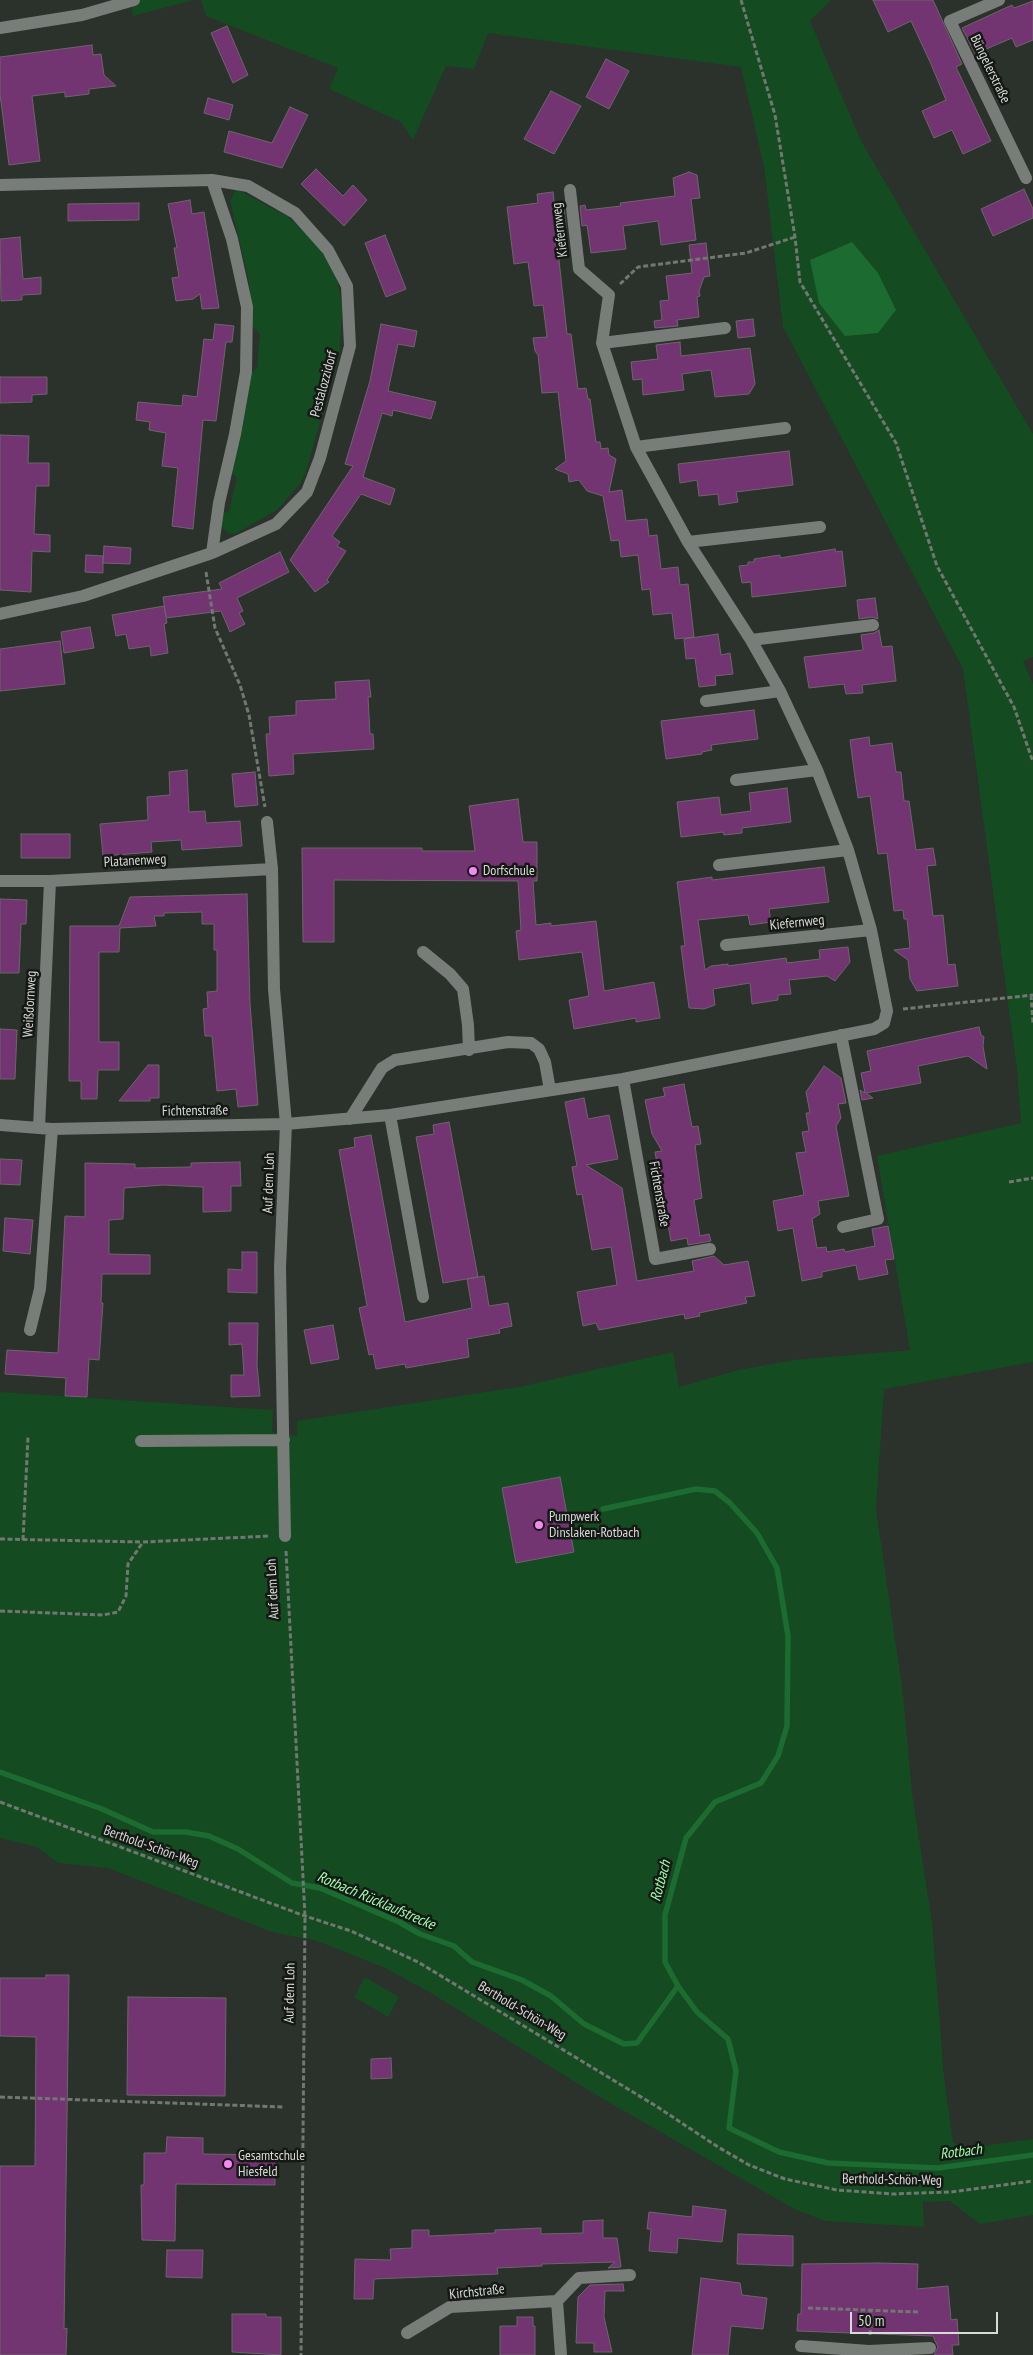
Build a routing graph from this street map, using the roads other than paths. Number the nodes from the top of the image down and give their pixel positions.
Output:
1 (134, 0) edge
2 (999, 0) edge
3 (0, 28) edge
4 (1026, 178) dead end
5 (212, 180) junction
6 (0, 185) edge
7 (570, 190) dead end
8 (725, 328) dead end
9 (602, 343) junction
10 (784, 428) dead end
11 (636, 447) junction
12 (820, 527) dead end
13 (688, 542) junction
14 (207, 554) junction
15 (0, 614) edge
16 (873, 625) dead end
17 (751, 640) junction
18 (780, 691) junction
19 (706, 701) dead end
20 (817, 770) junction
21 (736, 780) dead end
22 (267, 822) road end
23 (848, 850) junction
24 (719, 865) dead end
25 (272, 869) junction
26 (0, 881) edge
27 (50, 881) junction
28 (871, 930) junction
29 (726, 945) dead end
30 (424, 952) dead end
31 (841, 1035) junction
32 (468, 1050) junction
33 (623, 1079) junction
34 (550, 1090) junction
35 (390, 1115) junction
36 (350, 1119) junction
37 (286, 1124) junction
38 (0, 1125) edge
39 (46, 1129) junction
40 (843, 1227) dead end
41 (710, 1249) dead end
42 (423, 1297) dead end
43 (30, 1330) dead end
44 (284, 1440) junction
45 (141, 1441) dead end
46 (285, 1536) road end
47 (630, 2274) dead end
48 (557, 2301) junction
49 (407, 2333) dead end
50 (801, 2346) dead end
51 (930, 2348) dead end
52 (869, 2353) edge
53 (561, 2355) edge

1 - 3 street
2 - 4 street, Büngelerstraße
5 - 6 street, Pestalozzidorf
5 - 14 street
5 - 14 street, Pestalozzidorf
7 - 9 street, Kiefernweg
8 - 9 street
9 - 11 street
10 - 11 street
11 - 13 street
12 - 13 street
13 - 17 street
14 - 15 street, Pestalozzidorf
16 - 17 street
17 - 18 street
18 - 19 street
18 - 20 street
20 - 21 street
20 - 23 street
22 - 25 street, Auf dem Loh
23 - 24 street
23 - 28 street
25 - 27 street, Platanenweg
25 - 37 street, Auf dem Loh
26 - 27 street, Platanenweg
27 - 39 street, Weißdornweg
28 - 29 street, Kiefernweg
28 - 31 street, Fichtenstraße
30 - 32 street
31 - 33 street, Fichtenstraße
31 - 40 street
32 - 34 street
32 - 36 street
33 - 34 street, Fichtenstraße
33 - 41 street, Fichtenstraße
34 - 35 street, Fichtenstraße
35 - 36 street, Fichtenstraße
35 - 42 street
36 - 37 street, Fichtenstraße
37 - 39 street, Fichtenstraße
37 - 44 street, Auf dem Loh
38 - 39 street, Fichtenstraße
39 - 43 street, Weißdornweg
44 - 45 street
44 - 46 street, Auf dem Loh
47 - 48 street
48 - 49 street, Kirchstraße
48 - 53 street
50 - 52 street
51 - 52 street

